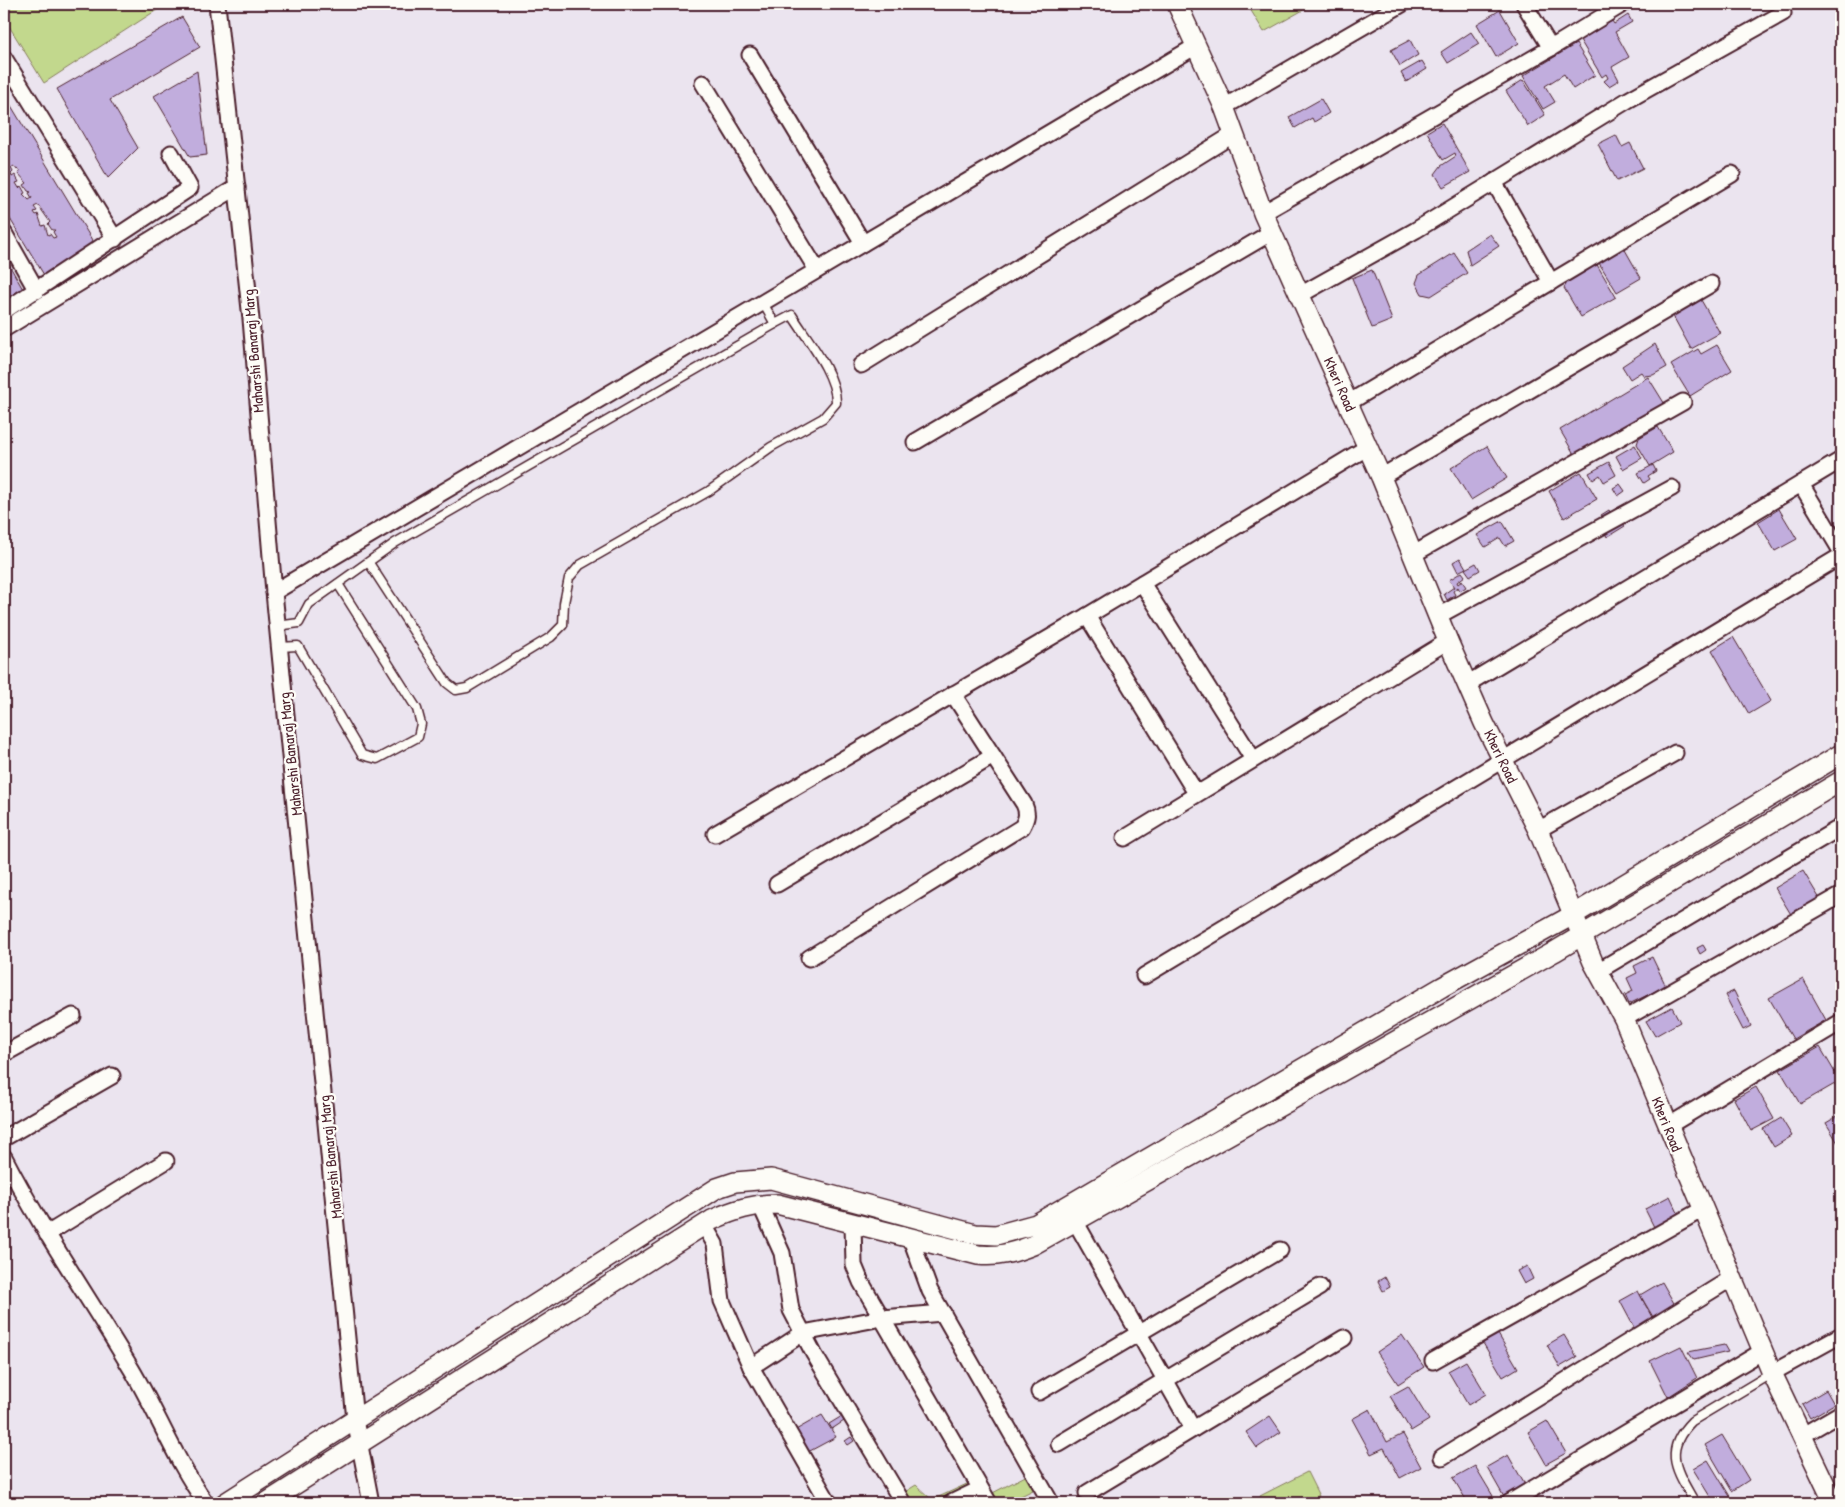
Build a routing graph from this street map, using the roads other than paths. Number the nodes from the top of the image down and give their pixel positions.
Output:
1 (217, 4) edge
2 (1177, 4) edge
3 (1402, 4) edge
4 (1524, 4) edge
5 (1624, 4) edge
6 (1783, 13) dead end
7 (1196, 46) junction
8 (1551, 48) junction
9 (750, 55) dead end
10 (4, 58) edge
11 (703, 83) dead end
12 (1224, 107) junction
13 (1234, 134) junction
14 (171, 153) dead end
15 (1732, 174) dead end
16 (1494, 182) junction
17 (237, 187) junction
18 (1264, 213) junction
19 (1272, 232) junction
20 (4, 233) edge
21 (115, 239) junction
22 (863, 243) junction
23 (818, 270) junction
24 (1551, 282) junction
25 (1711, 284) dead end
26 (37, 291) junction
27 (1300, 295) junction
28 (763, 303) junction
29 (4, 311) edge
30 (778, 322) junction
31 (4, 329) edge
32 (861, 364) dead end
33 (1683, 402) dead end
34 (1348, 403) junction
35 (915, 442) dead end
36 (1368, 447) junction
37 (1841, 460) edge
38 (1381, 477) junction
39 (1801, 484) junction
40 (1672, 488) dead end
41 (1841, 551) edge
42 (1412, 555) junction
43 (1841, 556) edge
44 (369, 563) junction
45 (1142, 583) junction
46 (338, 584) junction
47 (274, 592) junction
48 (1087, 616) junction
49 (1438, 616) junction
50 (277, 626) junction
51 (1448, 641) junction
52 (279, 647) junction
53 (1467, 684) junction
54 (954, 694) junction
55 (1675, 753) dead end
56 (1841, 754) edge
57 (993, 756) junction
58 (1253, 759) junction
59 (1502, 760) junction
60 (1841, 781) edge
61 (1196, 793) junction
62 (1841, 827) edge
63 (1538, 830) junction
64 (715, 834) dead end
65 (1125, 838) dead end
66 (777, 884) dead end
67 (1841, 895) edge
68 (1573, 915) junction
69 (1582, 936) junction
70 (809, 958) dead end
71 (1598, 971) junction
72 (1144, 976) dead end
73 (73, 1016) dead end
74 (1624, 1019) junction
75 (1841, 1022) edge
76 (4, 1054) edge
77 (112, 1076) dead end
78 (1668, 1126) junction
79 (4, 1138) edge
80 (4, 1157) edge
81 (166, 1161) dead end
82 (760, 1204) junction
83 (1703, 1209) junction
84 (1075, 1221) junction
85 (853, 1224) junction
86 (704, 1225) junction
87 (47, 1234) junction
88 (911, 1239) junction
89 (1280, 1250) dead end
90 (1732, 1278) junction
91 (1320, 1287) dead end
92 (943, 1313) junction
93 (882, 1318) junction
94 (803, 1333) junction
95 (1138, 1334) junction
96 (1841, 1335) edge
97 (1344, 1338) dead end
98 (1763, 1351) junction
99 (1433, 1361) dead end
100 (751, 1367) junction
101 (1772, 1373) junction
102 (1164, 1380) junction
103 (1039, 1392) dead end
104 (1841, 1414) edge
105 (356, 1420) junction
106 (1193, 1429) junction
107 (1803, 1435) junction
108 (360, 1443) junction
109 (1059, 1444) dead end
110 (1442, 1457) dead end
111 (980, 1489) junction
112 (1087, 1493) dead end
113 (1841, 1499) edge
114 (206, 1503) edge
115 (226, 1503) edge
116 (266, 1503) edge
117 (371, 1503) edge
118 (829, 1503) edge
119 (903, 1503) edge
120 (951, 1503) edge
121 (989, 1503) edge
122 (1052, 1503) edge
123 (1509, 1503) edge
124 (1696, 1503) edge
125 (1834, 1503) edge

1 - 17 street, Maharshi Banaraj Marg
2 - 7 street, Kheri Road
3 - 12 street
4 - 8 street
5 - 8 street
6 - 16 street
7 - 12 street, Kheri Road
7 - 22 street
8 - 18 street
9 - 22 street
10 - 21 street
11 - 23 street
12 - 13 street, Kheri Road
13 - 18 street, Kheri Road
13 - 32 street
14 - 21 street
15 - 24 street
16 - 24 street
16 - 27 street
17 - 31 street
17 - 47 street, Maharshi Banaraj Marg
18 - 19 street, Kheri Road
19 - 27 street, Kheri Road
19 - 35 street
20 - 26 street
21 - 26 street
22 - 23 street
23 - 28 street
24 - 34 street
25 - 38 street
26 - 29 street
27 - 34 street, Kheri Road
28 - 30 lane
28 - 47 street
30 - 44 lane
30 - 44 lane
33 - 42 street
34 - 36 street, Kheri Road
36 - 38 street, Kheri Road
36 - 45 street
37 - 39 street
38 - 42 street, Kheri Road
39 - 41 street
39 - 53 street
40 - 49 street
42 - 49 street, Kheri Road
43 - 59 street
44 - 46 lane
45 - 48 street
45 - 58 street
46 - 50 lane
46 - 52 lane
47 - 50 street, Maharshi Banaraj Marg
48 - 54 street
48 - 61 street
49 - 51 street, Kheri Road
50 - 52 street, Maharshi Banaraj Marg
51 - 53 street, Kheri Road
51 - 58 street
52 - 105 street, Maharshi Banaraj Marg
53 - 59 street, Kheri Road
54 - 57 street
54 - 64 street
55 - 63 street
56 - 68 street
57 - 66 street
57 - 70 street
58 - 61 street
59 - 63 street, Kheri Road
59 - 72 street
60 - 69 street
61 - 65 street
62 - 71 street
63 - 68 street, Kheri Road
67 - 74 street
68 - 69 street, Kheri Road
68 - 105 street
69 - 71 street, Kheri Road
69 - 84 street
71 - 74 street, Kheri Road
73 - 76 street
74 - 78 street, Kheri Road
75 - 78 street
77 - 79 street
78 - 83 street, Kheri Road
80 - 87 street
81 - 87 street
82 - 85 street
82 - 86 street
82 - 94 street
83 - 90 street, Kheri Road
83 - 99 street
84 - 88 street
84 - 95 street
85 - 88 street
85 - 93 street
86 - 100 street
86 - 108 street
87 - 114 street
88 - 92 street
89 - 95 street
90 - 98 street, Kheri Road
90 - 110 street
91 - 102 street
92 - 93 street
92 - 122 street
93 - 94 street
93 - 111 street
94 - 100 street
94 - 119 street
95 - 102 street
95 - 103 street
96 - 101 street
97 - 106 street
98 - 101 street, Kheri Road
98 - 123 street
100 - 118 street
101 - 107 street, Kheri Road
101 - 124 lane
102 - 106 street
102 - 109 street
104 - 107 street
105 - 108 street, Maharshi Banaraj Marg
105 - 115 street
106 - 112 street
107 - 125 street, Kheri Road
108 - 116 street
108 - 117 street, Maharshi Banaraj Marg
111 - 120 street
111 - 121 street
113 - 125 street

